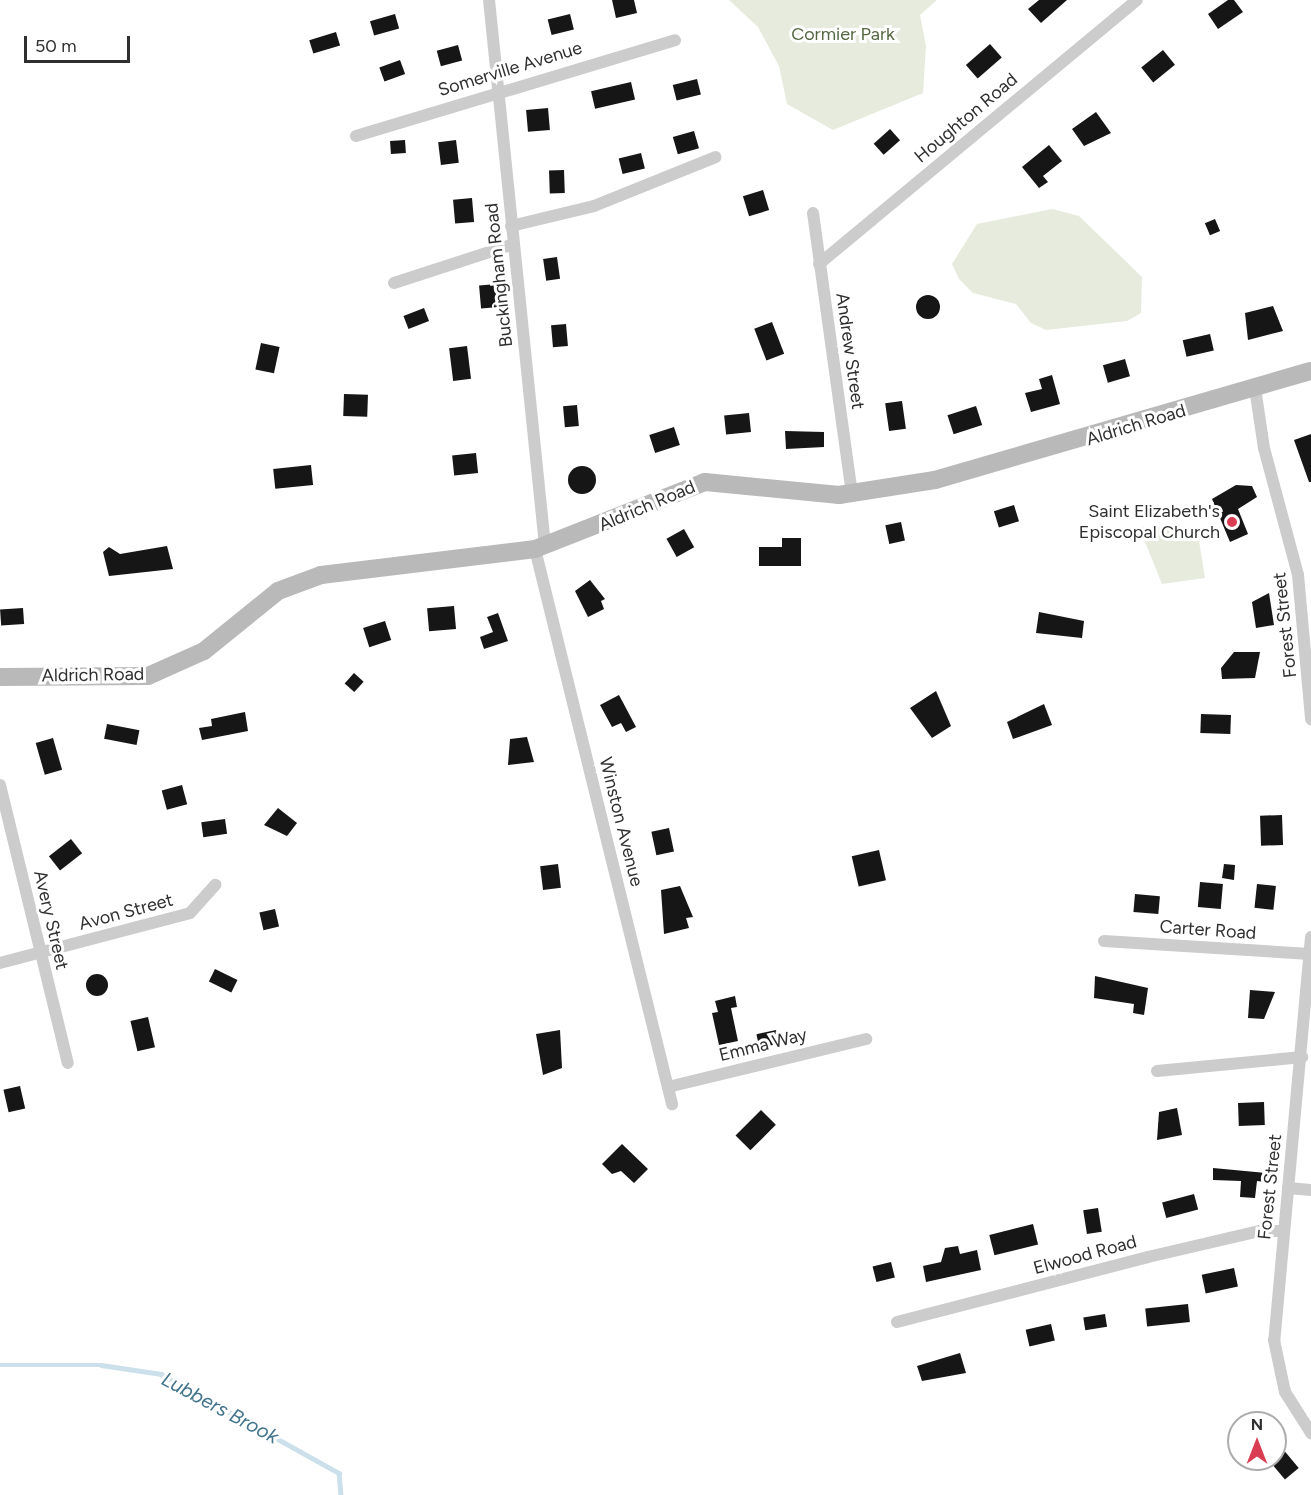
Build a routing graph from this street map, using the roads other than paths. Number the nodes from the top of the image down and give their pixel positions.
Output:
1 (489, 0) edge
2 (1137, 0) edge
3 (675, 40) dead end
4 (499, 90) junction
5 (356, 136) dead end
6 (716, 157) dead end
7 (813, 213) dead end
8 (511, 226) junction
9 (514, 244) junction
10 (819, 264) junction
11 (394, 283) dead end
12 (1311, 371) edge
13 (1255, 388) junction
14 (852, 494) junction
15 (540, 547) junction
16 (0, 677) edge
17 (1311, 719) edge
18 (0, 785) edge
19 (215, 885) dead end
20 (1311, 937) edge
21 (1104, 941) dead end
22 (39, 954) junction
23 (1310, 954) edge
24 (0, 963) edge
25 (866, 1039) dead end
26 (1302, 1057) junction
27 (68, 1063) dead end
28 (1157, 1071) dead end
29 (668, 1087) junction
30 (672, 1104) dead end
31 (1288, 1188) junction
32 (1311, 1190) edge
33 (1283, 1231) junction
34 (897, 1322) dead end
35 (1311, 1432) edge

1 - 4 street, Buckingham Road
2 - 10 street, Houghton Road
3 - 4 street, Somerville Avenue
4 - 5 street, Somerville Avenue
4 - 8 street, Buckingham Road
6 - 8 street
7 - 10 street, Andrew Street
8 - 9 street, Buckingham Road
9 - 11 street
9 - 15 street, Buckingham Road
10 - 14 street, Andrew Street
12 - 13 street, Aldrich Road
13 - 14 street, Aldrich Road
13 - 17 street, Forest Street
14 - 15 street, Aldrich Road
15 - 16 street, Aldrich Road
15 - 29 street, Winston Avenue
18 - 22 street, Avery Street
19 - 22 street, Avon Street
20 - 23 street, Forest Street
21 - 23 street, Carter Road
22 - 24 street, Avon Street
22 - 27 street, Avery Street
23 - 26 street, Forest Street
25 - 29 street, Emma Way
26 - 28 street
26 - 31 street, Forest Street
29 - 30 street, Winston Avenue
31 - 32 street
31 - 33 street, Forest Street
33 - 34 street, Elwood Road
33 - 35 street, Forest Street

